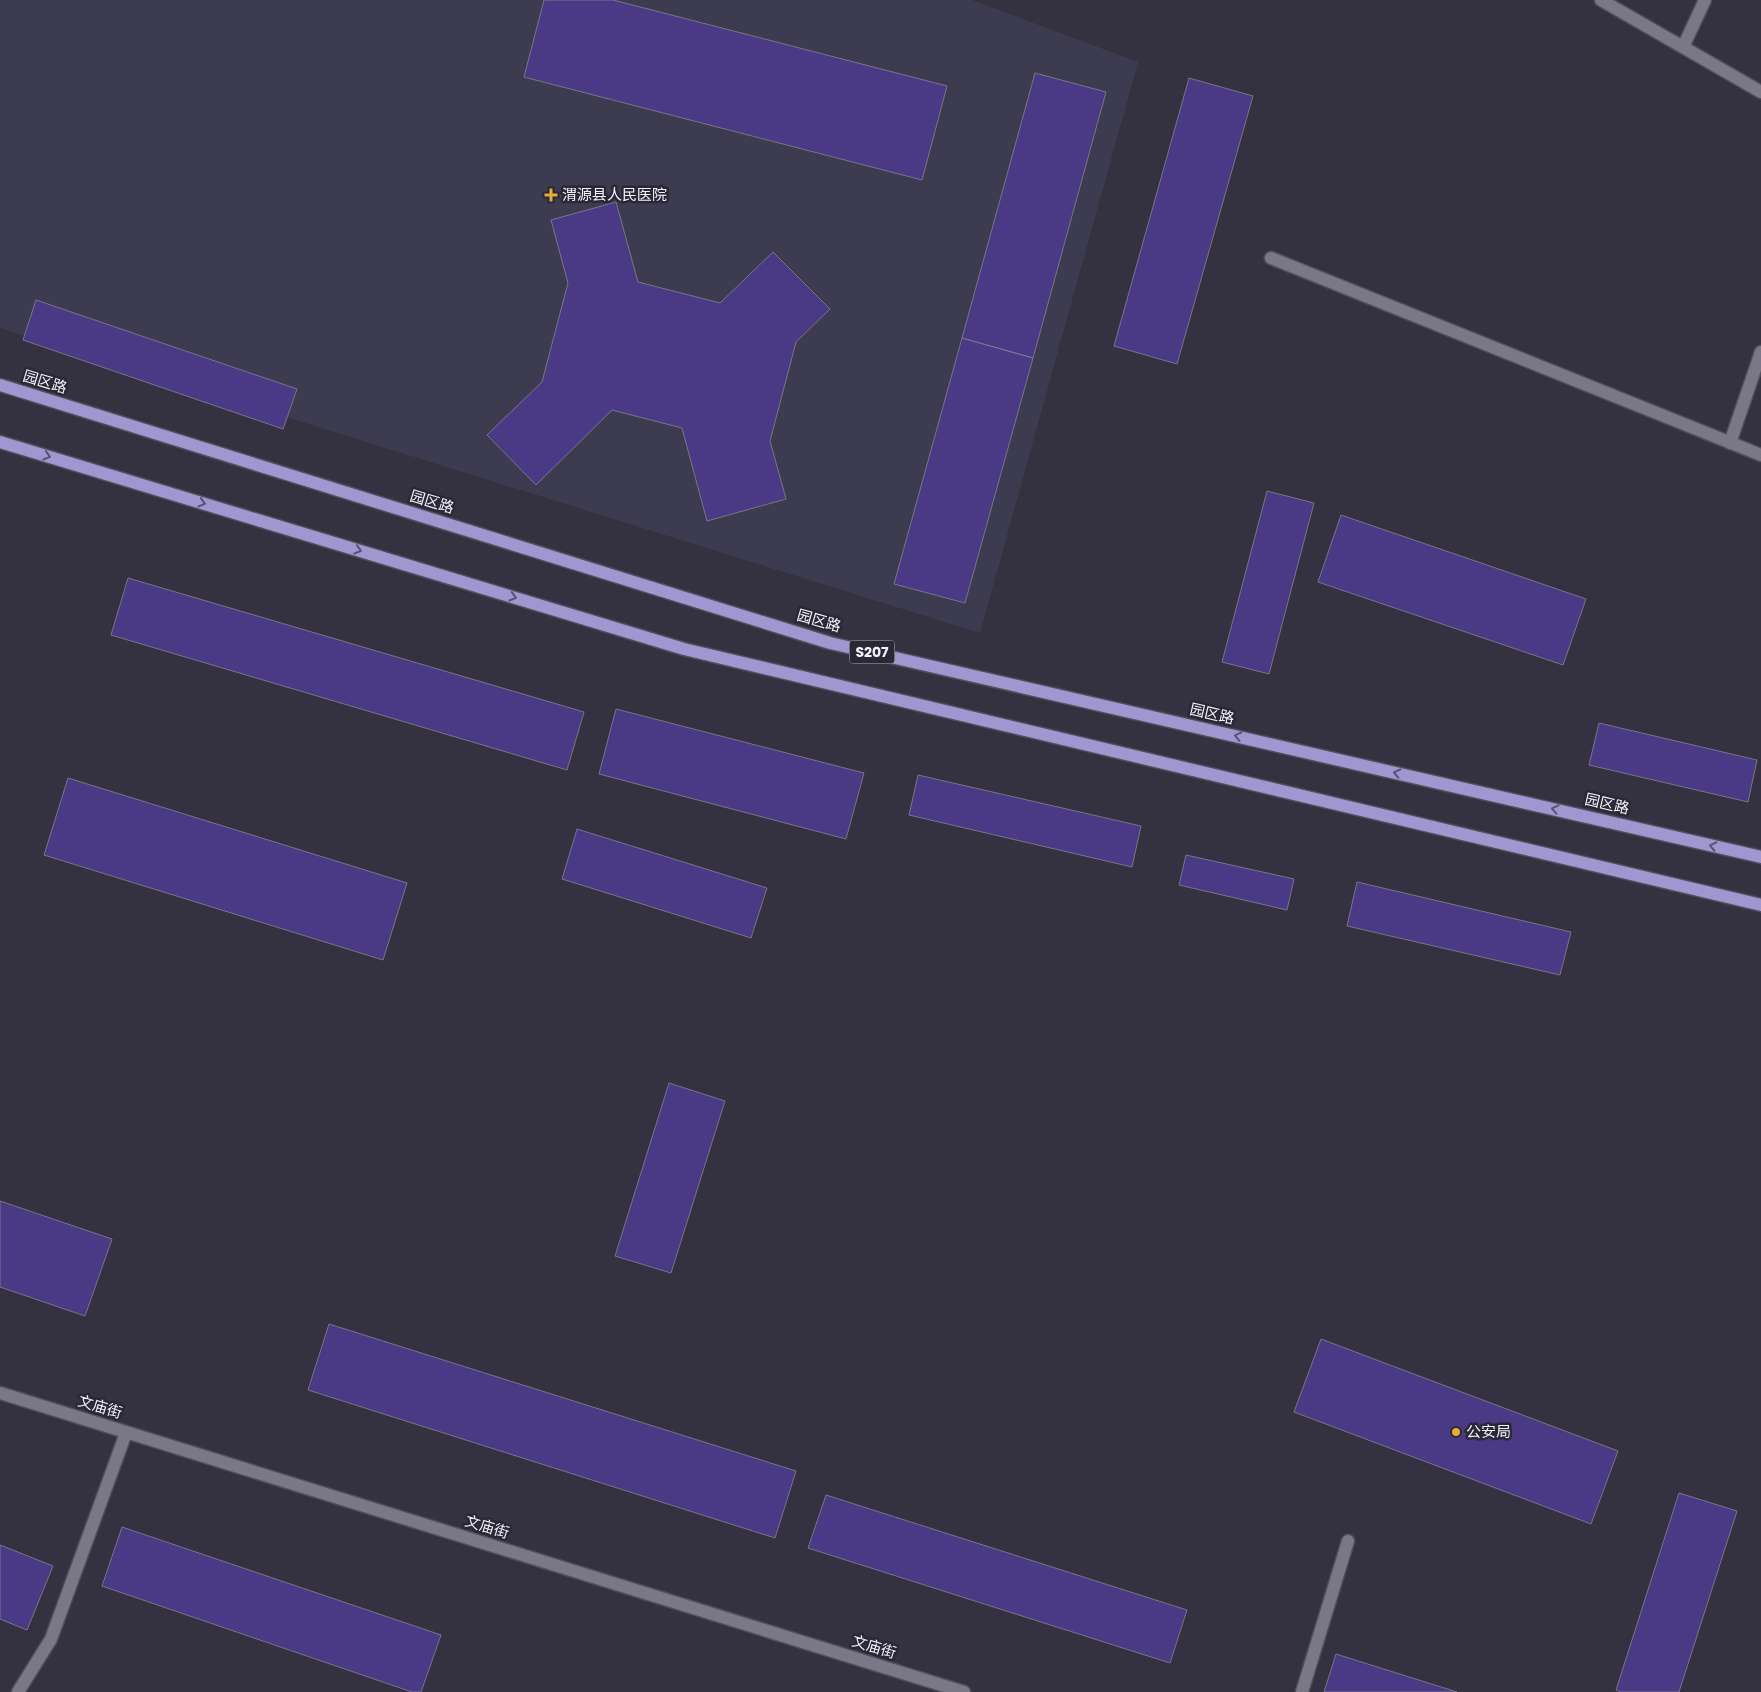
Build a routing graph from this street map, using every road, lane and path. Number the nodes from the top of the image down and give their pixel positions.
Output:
1 (1601, 0) edge
2 (1705, 0) edge
3 (1683, 47) junction
4 (1761, 92) edge
5 (1271, 258) dead end
6 (1761, 352) edge
7 (0, 385) edge
8 (0, 442) edge
9 (1730, 442) junction
10 (1761, 455) edge
11 (1761, 856) edge
12 (1761, 905) edge
13 (0, 1394) edge
14 (126, 1433) junction
15 (1348, 1541) dead end
16 (18, 1692) edge
17 (964, 1692) edge
18 (1302, 1692) edge

1 - 3 main road
2 - 3 main road
3 - 4 main road
5 - 9 main road
6 - 9 main road
11 -> 7 main road, 园区路 / S207
8 -> 12 main road
9 - 10 main road
13 - 14 main road, 文庙街
14 - 16 main road
14 - 17 main road, 文庙街
15 - 18 main road

